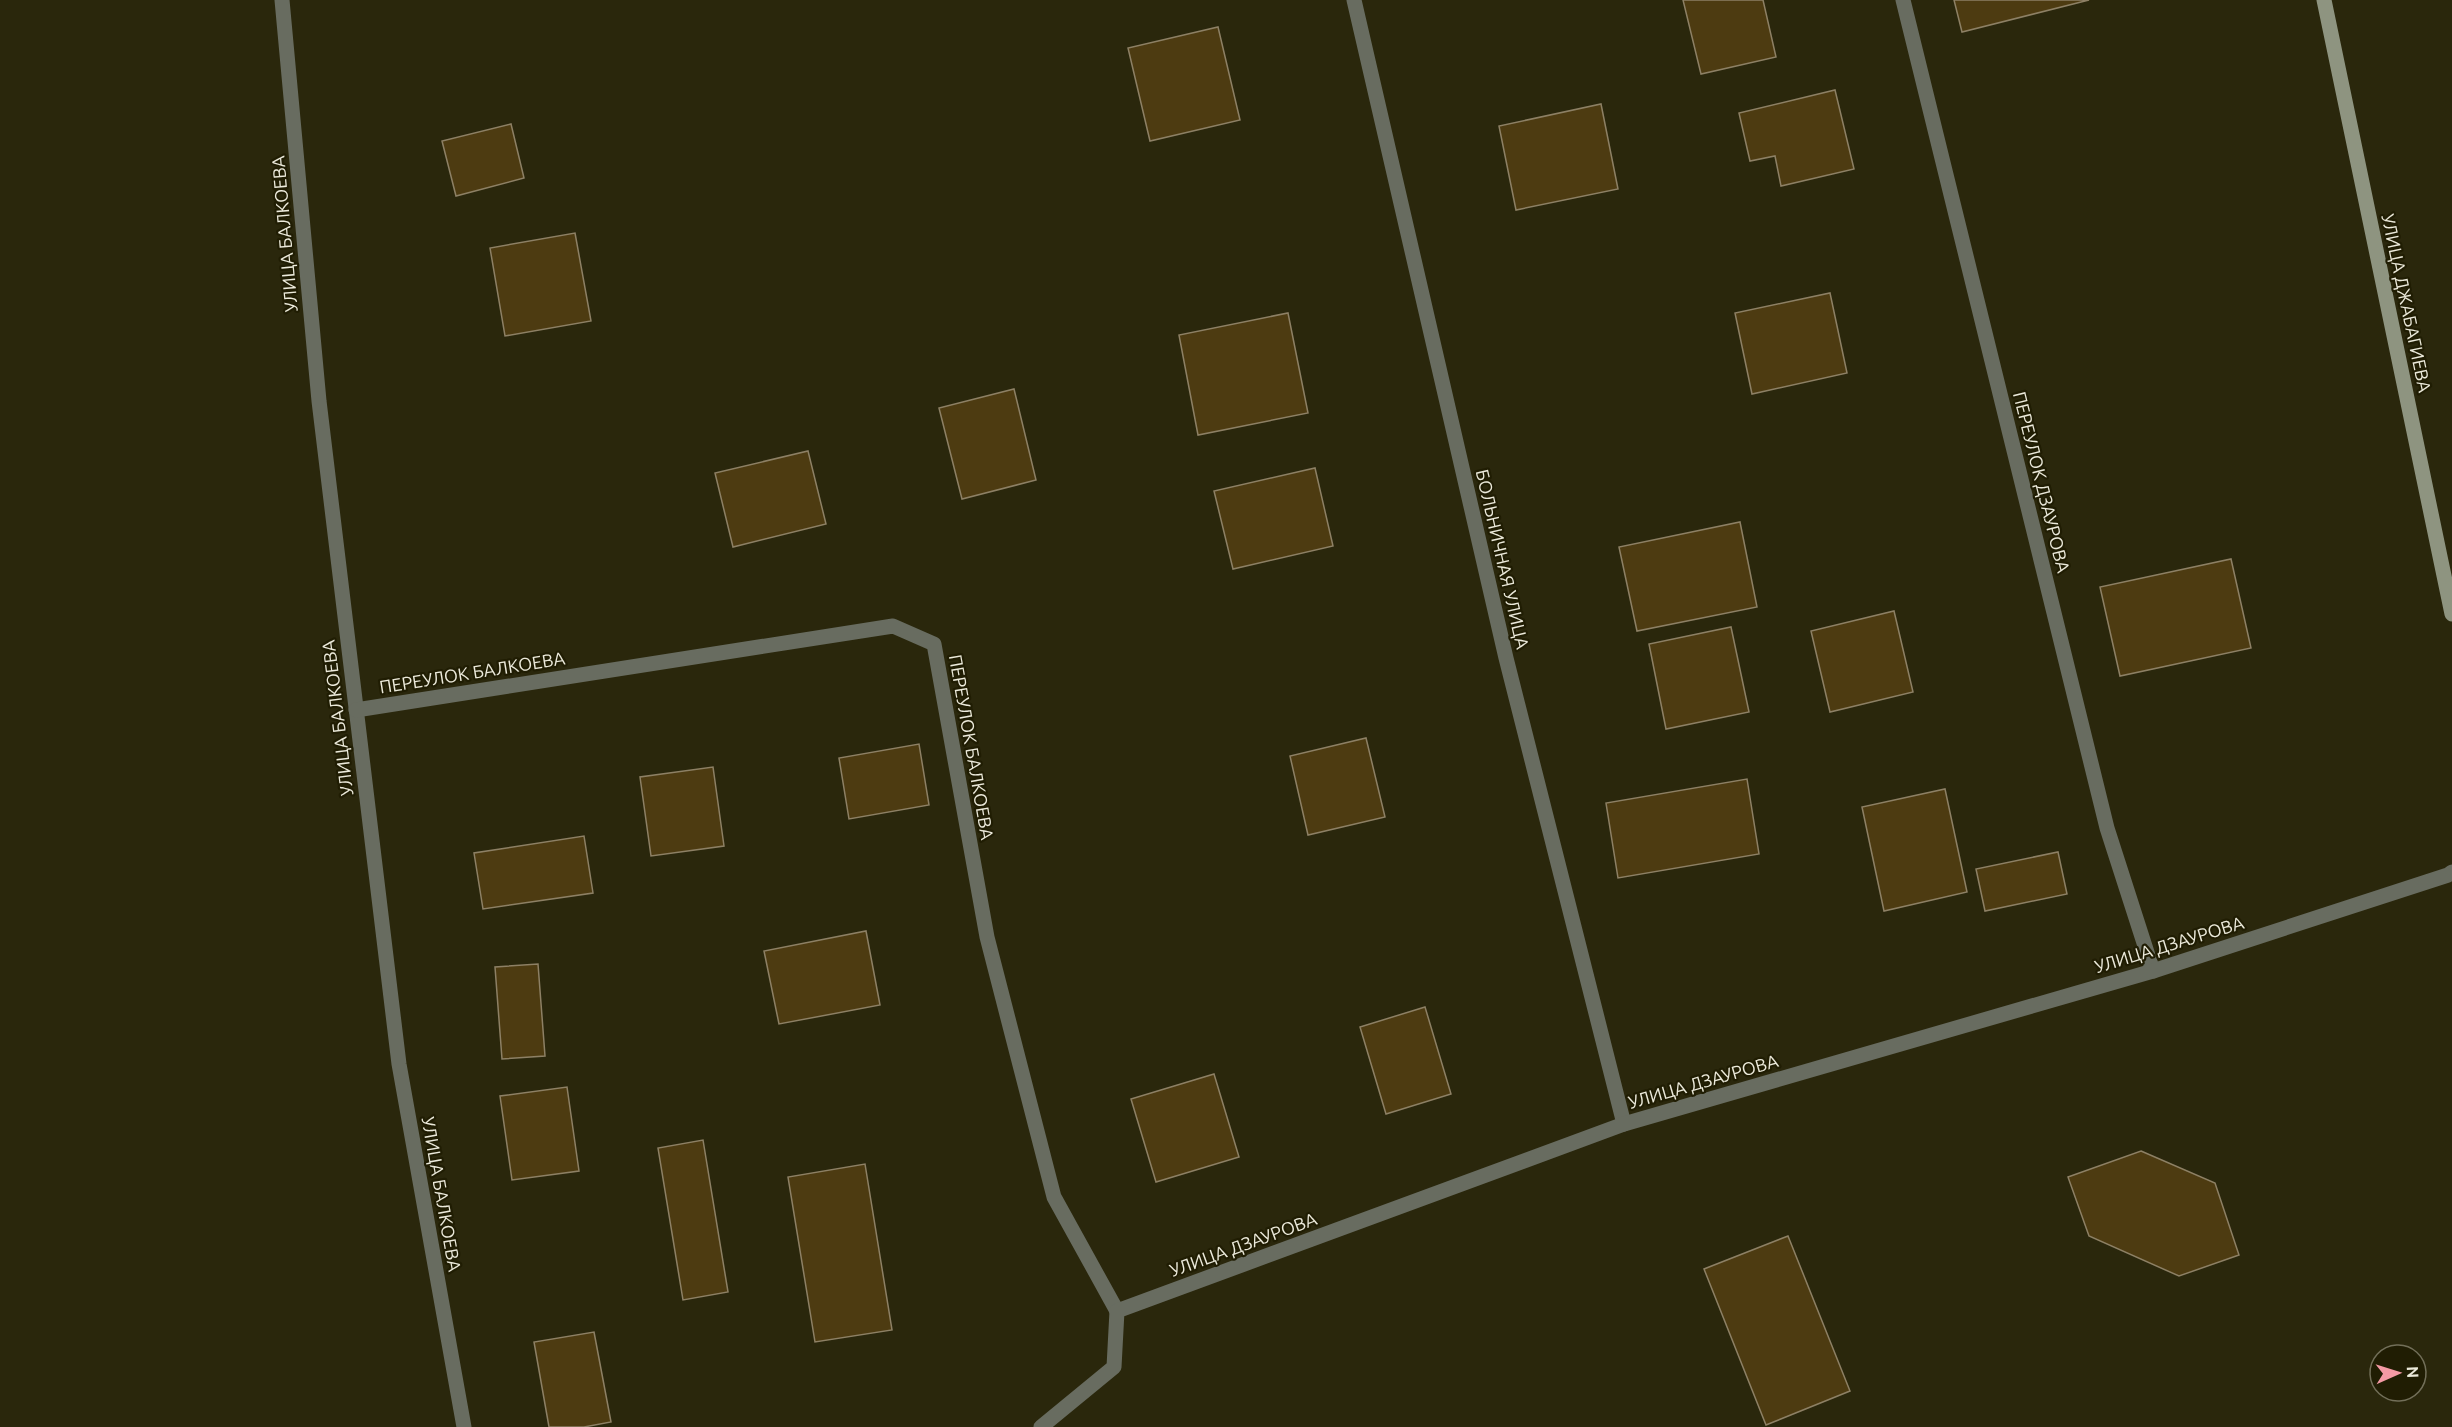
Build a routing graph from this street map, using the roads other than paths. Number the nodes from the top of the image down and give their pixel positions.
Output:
1 (282, 0) edge
2 (1354, 0) edge
3 (1903, 0) edge
4 (2324, 0) edge
5 (2452, 614) edge
6 (356, 710) junction
7 (2452, 872) edge
8 (2153, 971) junction
9 (1624, 1124) junction
10 (1117, 1311) junction
11 (464, 1427) edge
12 (1041, 1427) edge

1 - 6 street, УЛИЦА БАЛКОЕВА
2 - 9 street, БОЛЬНИЧНАЯ УЛИЦА
3 - 8 street, ПЕРЕУЛОК ДЗАУРОВА
4 - 5 main road, УЛИЦА ДЖАБАГИЕВА
6 - 10 street, ПЕРЕУЛОК БАЛКОЕВА
6 - 11 street, УЛИЦА БАЛКОЕВА
7 - 8 street, УЛИЦА ДЗАУРОВА
8 - 9 street, УЛИЦА ДЗАУРОВА
9 - 10 street, УЛИЦА ДЗАУРОВА
10 - 12 street

